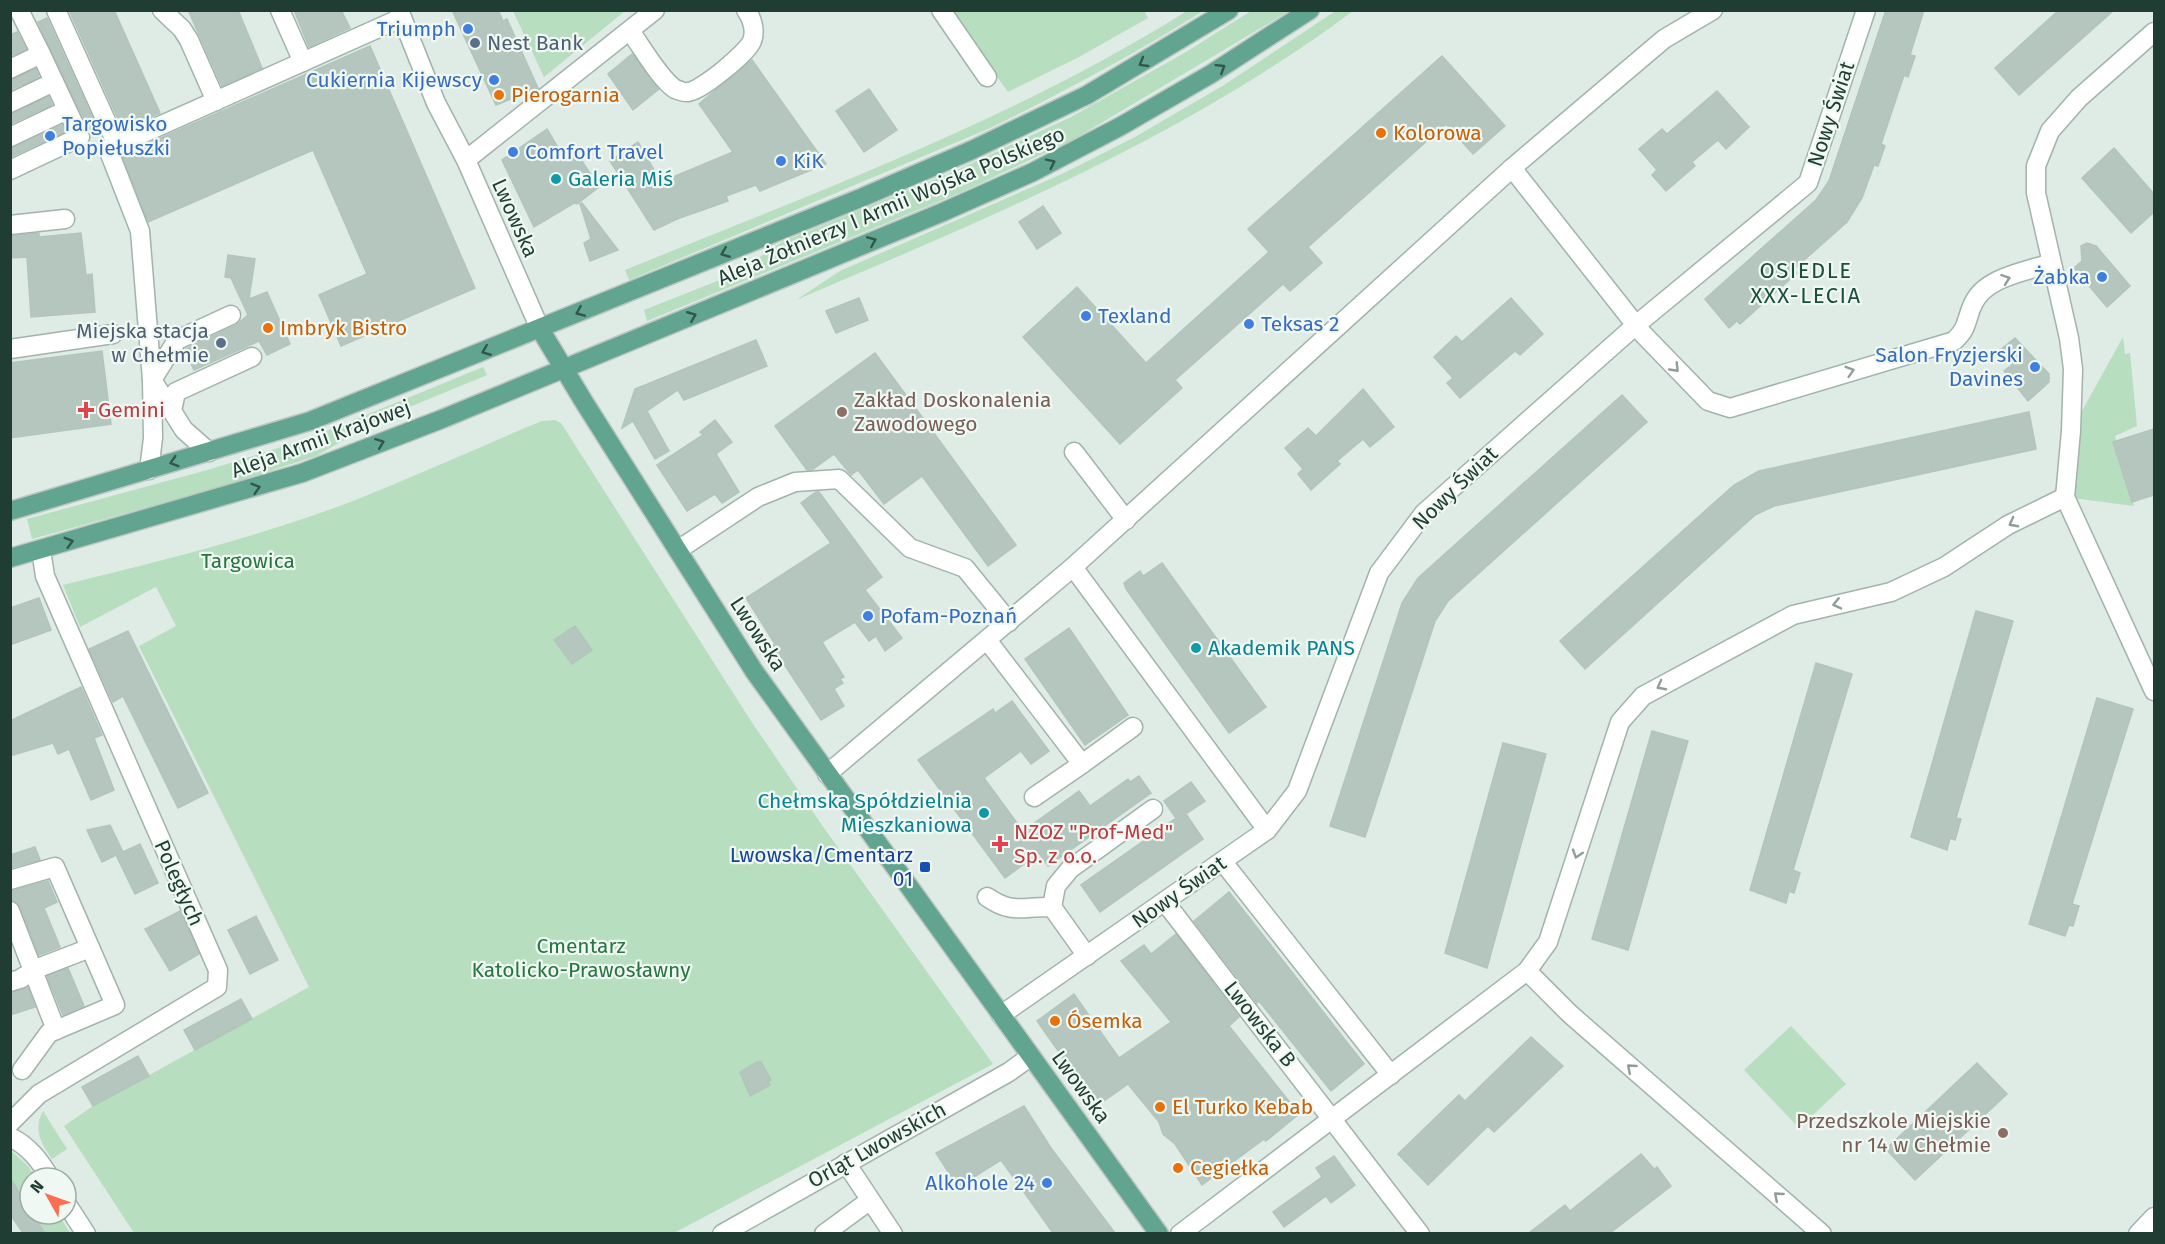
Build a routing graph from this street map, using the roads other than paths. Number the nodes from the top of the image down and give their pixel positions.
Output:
1 (19, 10) edge
2 (56, 10) edge
3 (162, 10) edge
4 (280, 10) edge
5 (655, 10) edge
6 (746, 10) edge
7 (941, 10) edge
8 (1229, 10) edge
9 (1310, 10) edge
10 (1713, 10) edge
11 (1866, 10) edge
12 (400, 14) edge
13 (630, 31) junction
14 (2154, 32) edge
15 (41, 54) junction
16 (303, 62) junction
17 (10, 69) edge
18 (987, 77) dead end
19 (54, 82) junction
20 (216, 101) junction
21 (10, 103) edge
22 (67, 110) junction
23 (10, 137) edge
24 (117, 145) junction
25 (465, 160) junction
26 (1512, 168) junction
27 (10, 170) edge
28 (65, 219) dead end
29 (10, 225) edge
30 (2050, 263) junction
31 (620, 295) joint
32 (231, 315) dead end
33 (1636, 325) junction
34 (540, 328) junction
35 (113, 334) dead end
36 (638, 338) joint
37 (10, 348) edge
38 (252, 357) dead end
39 (563, 369) junction
40 (152, 380) junction
41 (171, 411) junction
42 (209, 452) junction
43 (1074, 452) dead end
44 (149, 470) junction
45 (2065, 497) junction
46 (10, 511) edge
47 (1126, 520) junction
48 (41, 550) junction
49 (678, 550) junction
50 (10, 558) edge
51 (1073, 567) junction
52 (1009, 622) junction
53 (987, 640) junction
54 (2154, 691) edge
55 (1133, 727) dead end
56 (1082, 764) junction
57 (826, 774) junction
58 (1034, 797) dead end
59 (1153, 809) dead end
60 (1267, 830) junction
61 (1223, 862) junction
62 (10, 880) edge
63 (987, 897) dead end
64 (1165, 902) junction
65 (1052, 907) junction
66 (10, 911) edge
67 (90, 948) junction
68 (1087, 956) junction
69 (32, 971) junction
70 (1527, 972) junction
71 (10, 982) edge
72 (1001, 1016) junction
73 (56, 1030) junction
74 (1031, 1056) junction
75 (22, 1070) dead end
76 (1391, 1075) junction
77 (1333, 1119) junction
78 (10, 1123) edge
79 (10, 1137) edge
80 (846, 1163) junction
81 (42, 1166) edge
82 (869, 1201) junction
83 (2154, 1217) edge
84 (722, 1233) edge
85 (824, 1233) edge
86 (893, 1233) edge
87 (1159, 1233) edge
88 (1180, 1233) edge
89 (1420, 1233) edge
90 (1822, 1233) edge
91 (2138, 1233) edge

1 - 15 street
2 - 24 street
3 - 20 street
4 - 16 street
5 - 13 street
6 - 13 street
7 - 18 street
8 -> 31 main road, Aleja Żołnierzy I Armii Wojska Polskiego
36 -> 9 main road, Aleja Żołnierzy I Armii Wojska Polskiego
10 - 26 street
11 - 33 street, Nowy Świat
12 - 16 street
12 - 25 street, Lwowska
13 - 25 street
14 - 30 street
15 - 17 street
15 - 19 street
16 - 20 street
19 - 21 street
19 - 22 street
20 - 24 street
22 - 23 street
22 - 27 street
24 - 40 street
25 - 34 street, Lwowska
26 - 33 street
26 - 47 street
28 - 29 street
33 -> 30 street
30 - 45 street
31 -> 34 main road, Aleja Armii Krajowej
32 - 40 street
33 - 60 street, Nowy Świat
34 - 39 main road, Lwowska
34 -> 42 main road, Aleja Armii Krajowej
35 - 37 street
36 - 39 main road, Aleja Armii Krajowej
38 - 41 street
48 -> 39 main road, Aleja Armii Krajowej
39 - 49 main road, Lwowska
40 - 41 street
40 - 44 street
41 - 42 street
42 -> 44 main road, Aleja Armii Krajowej
43 - 47 street
44 - 46 main road, Aleja Armii Krajowej
45 - 54 street
45 -> 70 street
47 - 51 street
48 - 50 main road, Aleja Armii Krajowej
48 - 78 street, Poległych
49 - 52 street
49 - 57 main road, Lwowska
51 - 52 street
51 - 60 street
52 - 53 street
53 - 56 street
53 - 57 street
55 - 56 street
56 - 58 street
57 - 72 main road, Lwowska
59 - 65 street
60 - 61 street, Nowy Świat
61 - 64 street, Nowy Świat
61 - 76 street
62 - 67 street
63 - 65 street
64 - 68 street, Nowy Świat
64 - 77 street, Lwowska B
65 - 68 street
66 - 69 street
67 - 69 street
67 - 73 street
68 - 72 street, Nowy Świat
69 - 71 street
69 - 73 street
70 - 76 street
90 -> 70 street
72 - 74 main road, Lwowska
73 - 75 street
74 - 80 street, Orląt Lwowskich
74 - 87 main road, Lwowska
76 - 77 street
77 - 88 street
77 - 89 street, Lwowska B
79 - 81 street
80 - 82 street
80 - 84 street, Orląt Lwowskich
82 - 85 street
82 - 86 street
83 - 91 street

